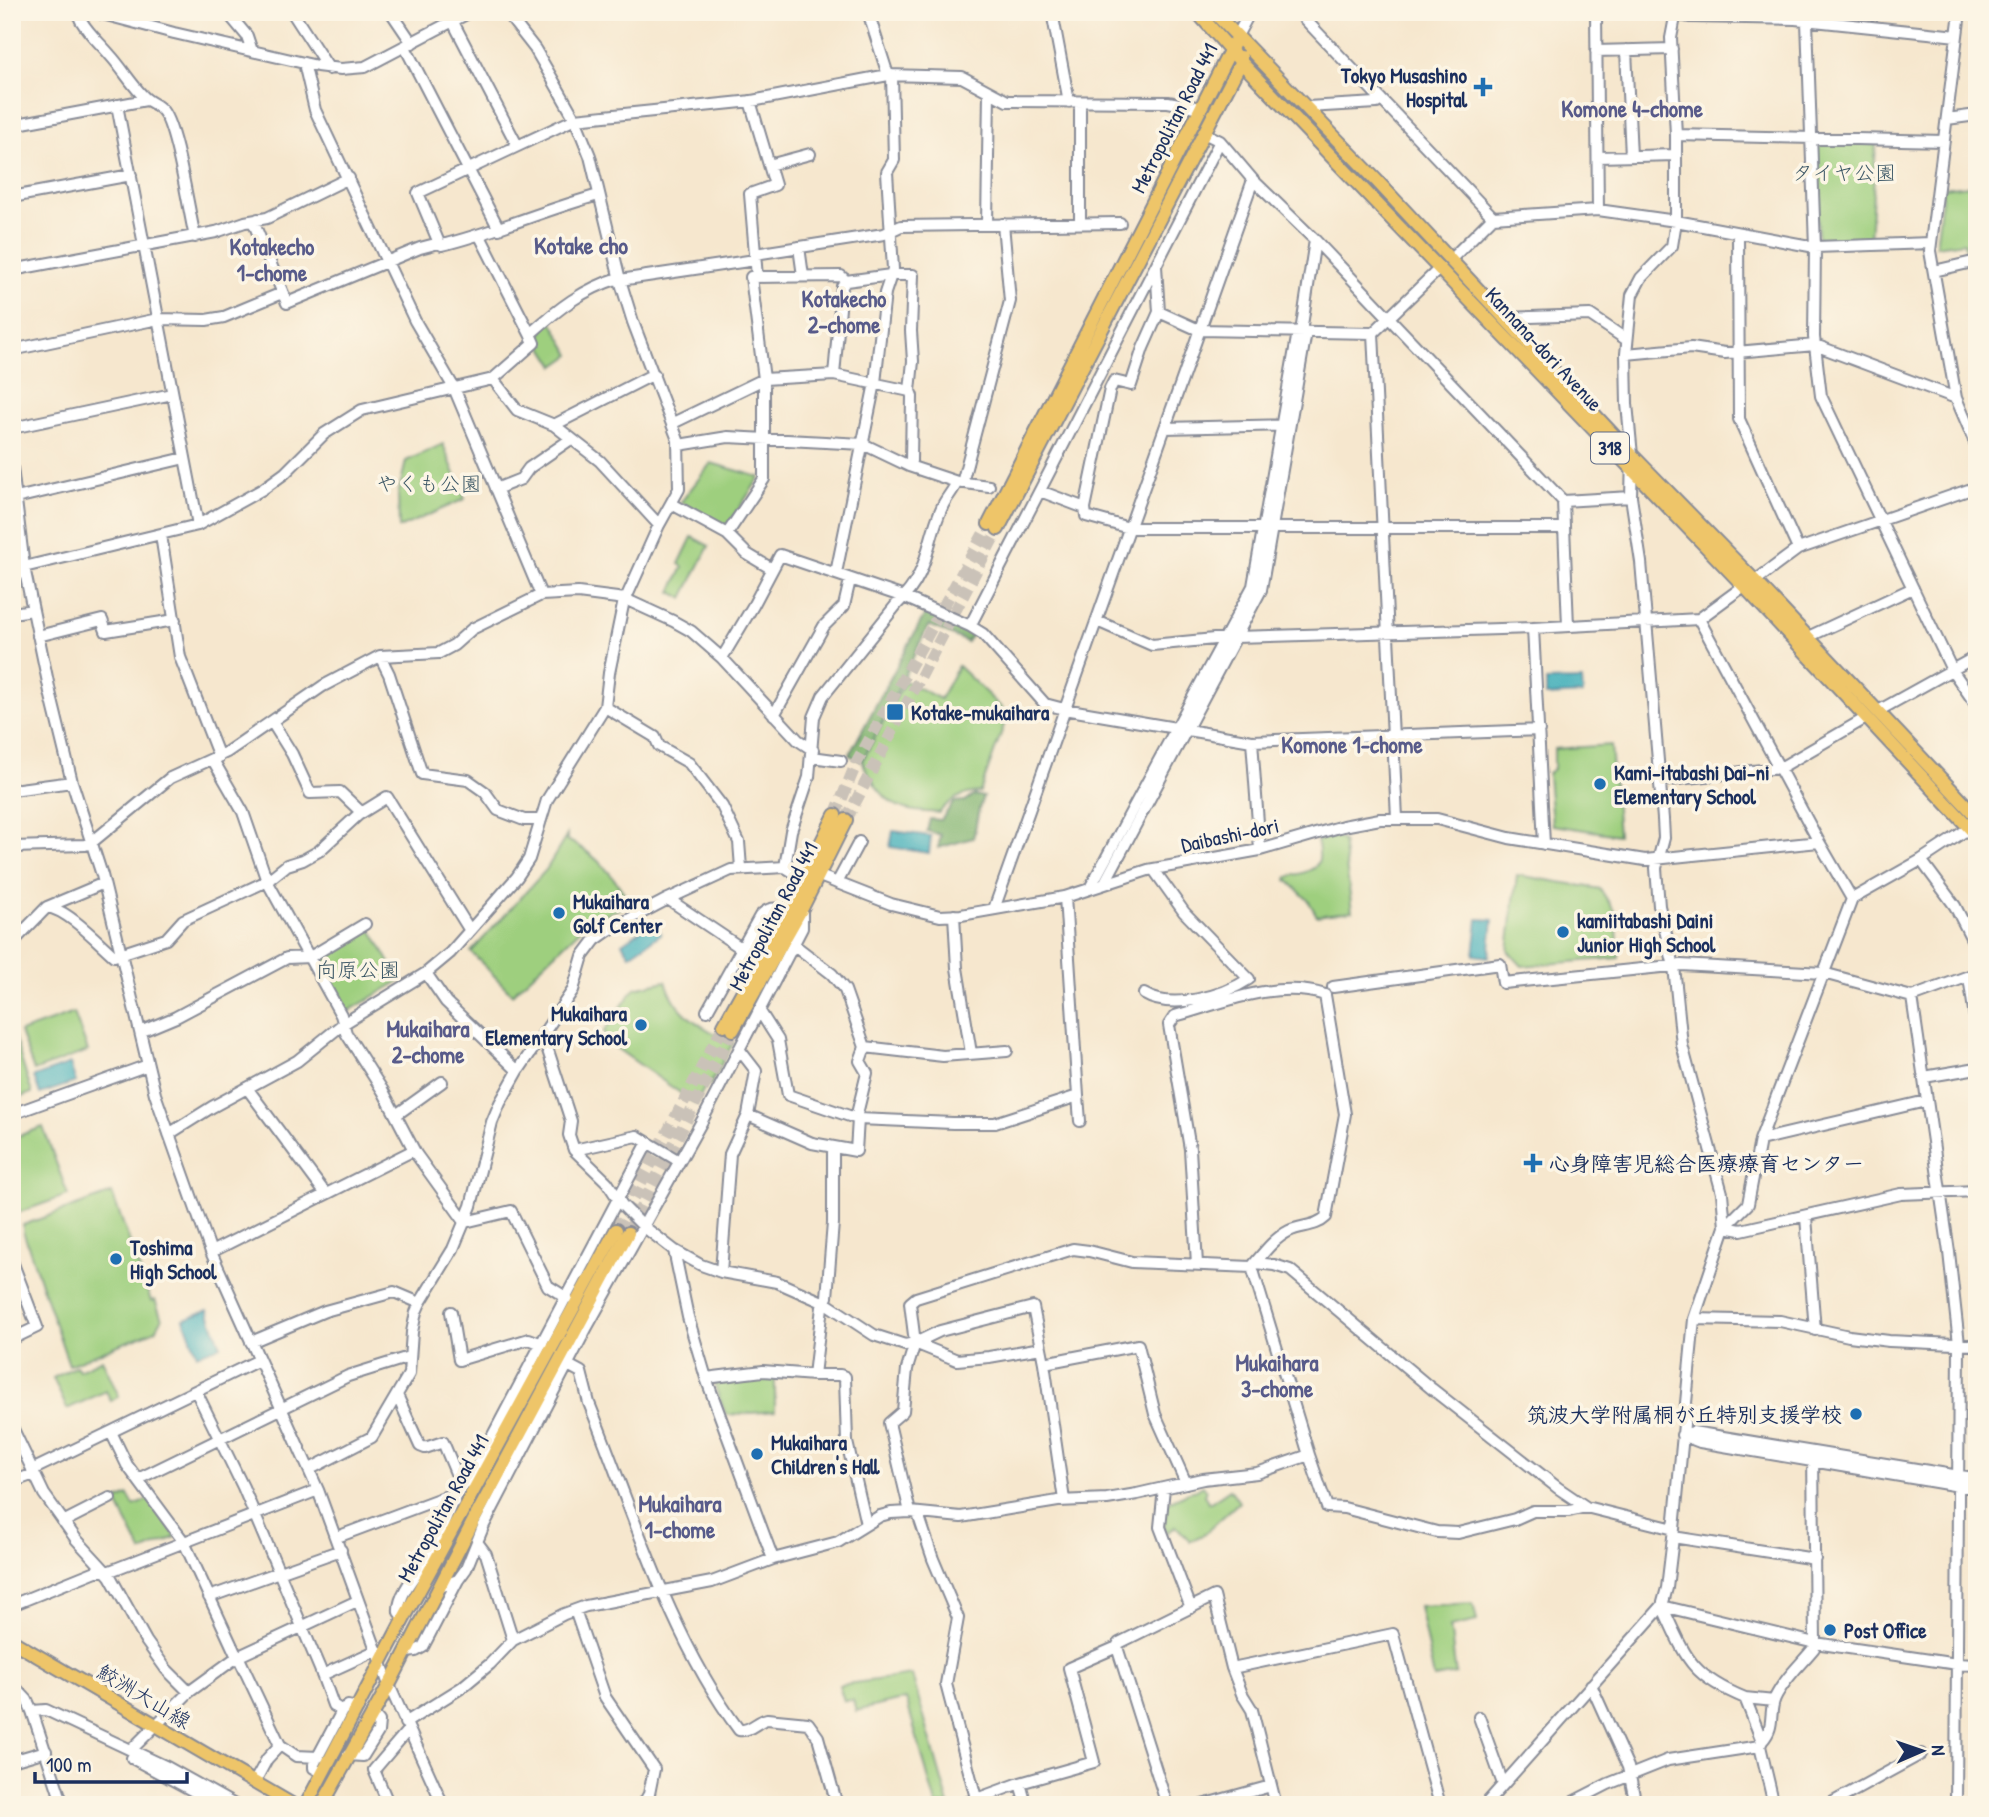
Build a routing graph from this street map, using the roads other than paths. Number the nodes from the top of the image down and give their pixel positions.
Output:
1 (79, 12) edge
2 (96, 12) edge
3 (227, 12) edge
4 (292, 12) edge
5 (391, 12) edge
6 (470, 12) edge
7 (506, 12) edge
8 (868, 12) edge
9 (1052, 12) edge
10 (1197, 12) edge
11 (1214, 12) edge
12 (1250, 12) edge
13 (1298, 12) edge
14 (1596, 12) edge
15 (1961, 12) edge
16 (1672, 13) edge
17 (1826, 18) edge
18 (1807, 21) junction
19 (453, 22) junction
20 (1237, 36) junction
21 (1958, 36) junction
22 (408, 45) junction
23 (1231, 49) junction
24 (1672, 49) junction
25 (1626, 50) junction
26 (251, 51) junction
27 (1596, 51) junction
28 (1241, 62) junction
29 (304, 64) junction
30 (329, 69) junction
31 (890, 75) junction
32 (989, 92) junction
33 (1381, 99) junction
34 (146, 100) junction
35 (1221, 100) junction
36 (750, 101) junction
37 (1074, 102) junction
38 (117, 105) junction
39 (1307, 107) junction
40 (1202, 108) junction
41 (1977, 115) edge
42 (1947, 119) junction
43 (575, 120) junction
44 (12, 125) edge
45 (1204, 133) junction
46 (1676, 135) junction
47 (1811, 138) junction
48 (1220, 141) junction
49 (1944, 141) junction
50 (517, 145) junction
51 (810, 154) dead end
52 (1676, 155) junction
53 (1631, 156) junction
54 (1598, 157) junction
55 (769, 165) junction
56 (468, 168) junction
57 (131, 175) junction
58 (349, 178) junction
59 (1253, 180) junction
60 (599, 195) junction
61 (12, 197) edge
62 (1598, 210) junction
63 (1493, 217) junction
64 (258, 219) junction
65 (1676, 221) junction
66 (1080, 223) junction
67 (1120, 223) dead end
68 (987, 224) junction
69 (1003, 224) junction
70 (499, 229) junction
71 (892, 230) junction
72 (1738, 233) junction
73 (480, 236) junction
74 (195, 237) junction
75 (1315, 240) junction
76 (439, 243) junction
77 (1931, 243) junction
78 (144, 247) junction
79 (799, 247) junction
80 (1815, 247) junction
81 (755, 257) junction
82 (387, 261) junction
83 (1977, 261) edge
84 (1445, 264) junction
85 (1156, 266) junction
86 (12, 270) edge
87 (1934, 271) junction
88 (891, 275) junction
89 (803, 276) junction
90 (757, 277) junction
91 (619, 279) junction
92 (846, 281) junction
93 (282, 293) junction
94 (1159, 312) junction
95 (1389, 317) junction
96 (1505, 318) junction
97 (158, 319) junction
98 (1199, 330) junction
99 (1302, 332) junction
100 (1373, 332) junction
101 (530, 334) junction
102 (1627, 340) junction
103 (1815, 345) junction
104 (12, 350) edge
105 (1739, 352) junction
106 (1626, 354) junction
107 (654, 374) junction
108 (834, 375) junction
109 (493, 379) junction
110 (764, 379) junction
111 (875, 383) junction
112 (454, 388) junction
113 (910, 391) junction
114 (172, 394) junction
115 (1956, 398) junction
116 (673, 423) junction
117 (554, 425) junction
118 (1286, 425) junction
119 (12, 428) edge
120 (1165, 428) junction
121 (571, 439) junction
122 (766, 439) junction
123 (863, 444) junction
124 (679, 445) junction
125 (1977, 447) edge
126 (1632, 456) junction
127 (184, 458) junction
128 (909, 466) junction
129 (12, 467) edge
130 (1632, 471) junction
131 (959, 482) junction
132 (989, 486) dead end
133 (1977, 487) edge
134 (496, 489) junction
135 (1041, 491) junction
136 (1632, 497) junction
137 (16, 498) junction
138 (1563, 501) junction
139 (672, 505) junction
140 (1085, 508) junction
141 (1880, 521) junction
142 (198, 525) junction
143 (659, 526) junction
144 (1129, 528) junction
145 (1564, 528) junction
146 (1268, 529) junction
147 (1382, 529) junction
148 (727, 534) junction
149 (161, 535) junction
150 (1798, 549) junction
151 (18, 552) edge
152 (24, 567) junction
153 (772, 569) junction
154 (836, 573) junction
155 (850, 580) junction
156 (1749, 584) junction
157 (1913, 589) junction
158 (541, 595) junction
159 (904, 597) junction
160 (625, 599) junction
161 (33, 610) junction
162 (12, 612) edge
163 (1699, 619) junction
164 (175, 620) junction
165 (1097, 621) junction
166 (1647, 622) junction
167 (970, 626) junction
168 (1568, 626) junction
169 (1533, 628) junction
170 (1386, 632) junction
171 (38, 636) junction
172 (1230, 637) junction
173 (1808, 637) junction
174 (380, 656) junction
175 (1977, 656) edge
176 (722, 658) junction
177 (1952, 670) junction
178 (1977, 706) edge
179 (605, 707) junction
180 (1064, 709) junction
181 (1878, 711) junction
182 (774, 715) junction
183 (1866, 719) junction
184 (272, 722) junction
185 (1180, 729) junction
186 (1539, 730) junction
187 (1391, 736) junction
188 (1252, 741) junction
189 (812, 754) junction
190 (216, 758) junction
191 (841, 761) dead end
192 (1780, 768) junction
193 (1660, 781) junction
194 (72, 782) junction
195 (12, 790) edge
196 (362, 812) junction
197 (1397, 818) junction
198 (541, 820) junction
199 (1975, 826) edge
200 (859, 842) dead end
201 (1819, 842) junction
202 (91, 843) junction
203 (1544, 844) junction
204 (12, 848) edge
205 (1260, 850) junction
206 (1658, 859) junction
207 (1921, 860) junction
208 (785, 867) junction
209 (741, 868) junction
210 (1154, 870) junction
211 (817, 875) junction
212 (803, 878) junction
213 (267, 881) junction
214 (104, 883) junction
215 (837, 883) junction
216 (1104, 884) junction
217 (1090, 888) junction
218 (1065, 897) junction
219 (668, 899) junction
220 (1852, 899) junction
221 (47, 907) junction
222 (795, 909) junction
223 (994, 909) junction
224 (954, 915) junction
225 (365, 924) dead end
226 (469, 929) junction
227 (12, 943) edge
228 (793, 944) junction
229 (741, 948) junction
230 (1977, 949) edge
231 (120, 954) junction
232 (310, 957) junction
233 (1674, 966) junction
234 (426, 973) junction
235 (1824, 973) junction
236 (1973, 975) edge
237 (1333, 987) dead end
238 (1144, 994) dead end
239 (1912, 997) junction
240 (759, 1010) junction
241 (707, 1012) dead end
242 (343, 1024) junction
243 (728, 1027) tunnel mouth
244 (1977, 1031) edge
245 (140, 1032) junction
246 (543, 1035) junction
247 (865, 1047) junction
248 (739, 1048) junction
249 (1007, 1051) dead end
250 (971, 1053) junction
251 (148, 1065) junction
252 (1977, 1068) edge
253 (518, 1071) junction
254 (1924, 1077) junction
255 (442, 1082) dead end
256 (247, 1088) junction
257 (1078, 1096) junction
258 (1926, 1101) junction
259 (12, 1114) edge
260 (396, 1115) junction
261 (748, 1115) junction
262 (857, 1119) junction
263 (1080, 1121) dead end
264 (169, 1134) junction
265 (1760, 1140) junction
266 (648, 1144) junction
267 (833, 1147) junction
268 (414, 1150) junction
269 (574, 1150) junction
270 (679, 1161) junction
271 (1977, 1191) edge
272 (1939, 1192) junction
273 (326, 1193) junction
274 (619, 1199) junction
275 (1805, 1217) junction
276 (465, 1222) junction
277 (643, 1226) junction
278 (1725, 1227) junction
279 (674, 1250) junction
280 (211, 1252) junction
281 (12, 1261) edge
282 (1198, 1265) junction
283 (1254, 1265) junction
284 (721, 1272) junction
285 (567, 1298) junction
286 (825, 1302) junction
287 (420, 1303) junction
288 (451, 1312) dead end
289 (1694, 1319) junction
290 (1815, 1329) junction
291 (12, 1339) edge
292 (251, 1342) junction
293 (915, 1343) junction
294 (542, 1344) junction
295 (1959, 1344) junction
296 (1977, 1345) edge
297 (1041, 1348) junction
298 (410, 1356) junction
299 (259, 1360) junction
300 (1044, 1363) junction
301 (568, 1365) junction
302 (814, 1375) junction
303 (706, 1378) junction
304 (196, 1391) junction
305 (397, 1395) junction
306 (282, 1409) junction
307 (12, 1427) edge
308 (111, 1432) junction
309 (1682, 1435) junction
310 (220, 1440) junction
311 (1308, 1455) junction
312 (1813, 1457) junction
313 (310, 1469) junction
314 (33, 1472) junction
315 (1977, 1478) edge
316 (138, 1479) junction
317 (1959, 1481) junction
318 (12, 1482) edge
319 (1186, 1483) junction
320 (472, 1484) junction
321 (1977, 1487) edge
322 (1164, 1489) junction
323 (318, 1490) junction
324 (110, 1498) dead end
325 (1063, 1500) junction
326 (454, 1502) junction
327 (1586, 1507) junction
328 (914, 1513) junction
329 (255, 1515) junction
330 (63, 1522) junction
331 (866, 1524) junction
332 (1674, 1533) junction
333 (337, 1537) junction
334 (184, 1542) junction
335 (477, 1542) junction
336 (341, 1550) junction
337 (774, 1559) junction
338 (1815, 1559) junction
339 (104, 1571) junction
340 (279, 1572) junction
341 (458, 1580) junction
342 (440, 1587) junction
343 (663, 1590) junction
344 (209, 1597) junction
345 (357, 1601) junction
346 (12, 1605) edge
347 (1661, 1605) junction
348 (1192, 1608) junction
349 (575, 1610) junction
350 (404, 1618) junction
351 (302, 1626) junction
352 (12, 1640) edge
353 (513, 1640) junction
354 (1815, 1643) junction
355 (1117, 1647) junction
356 (377, 1650) junction
357 (406, 1652) junction
358 (238, 1657) junction
359 (382, 1663) junction
360 (1957, 1664) junction
361 (1977, 1665) edge
362 (1232, 1668) junction
363 (322, 1675) junction
364 (12, 1684) edge
365 (389, 1685) junction
366 (1591, 1685) junction
367 (189, 1692) junction
368 (1745, 1698) junction
369 (1774, 1701) junction
370 (358, 1708) junction
371 (342, 1711) junction
372 (36, 1713) junction
373 (1479, 1717) dead end
374 (155, 1725) junction
375 (406, 1727) junction
376 (1761, 1743) junction
377 (280, 1745) junction
378 (131, 1750) junction
379 (46, 1751) junction
380 (1921, 1754) dead end
381 (318, 1757) junction
382 (12, 1761) edge
383 (323, 1773) junction
384 (1630, 1774) junction
385 (254, 1783) junction
386 (1020, 1783) junction
387 (1503, 1784) junction
388 (1271, 1786) junction
389 (976, 1798) junction
390 (62, 1801) edge
391 (217, 1802) edge
392 (1437, 1804) edge
393 (38, 1805) edge
394 (235, 1805) edge
395 (293, 1805) edge
396 (306, 1805) edge
397 (322, 1805) edge
398 (389, 1805) edge
399 (443, 1805) edge
400 (643, 1805) edge
401 (837, 1805) edge
402 (960, 1805) edge
403 (1026, 1805) edge
404 (1167, 1805) edge
405 (1202, 1805) edge
406 (1276, 1805) edge
407 (1485, 1805) edge
408 (1567, 1805) edge
409 (1636, 1805) edge
410 (1774, 1805) edge
411 (1828, 1805) edge
412 (1956, 1805) edge

1 - 34 street
2 - 26 street
3 - 26 street
4 - 30 street
5 - 22 street
6 - 19 street
7 - 43 street
8 - 31 street
9 - 37 street
10 - 23 main road, Kannana-dori Avenue / 318
11 - 20 main road, Kannana-dori Avenue / 318
12 - 20 street
13 - 33 street
14 - 27 street
15 - 21 street
16 - 18 street
16 - 24 street
17 - 18 street
17 - 21 street
18 - 47 street
19 - 22 street
19 - 50 street
20 - 23 main road, Metropolitan Road 441
20 - 28 main road, Metropolitan Road 441
20 - 39 main road, Kannana-dori Avenue / 318
21 - 42 street
22 - 30 street
22 - 56 street
23 - 28 main road, Kannana-dori Avenue / 318
23 - 40 main road, Metropolitan Road 441
24 - 25 street
24 - 46 street
25 - 27 street
25 - 53 street
26 - 29 street
27 - 54 street
28 - 35 main road, Metropolitan Road 441
28 - 84 main road, Kannana-dori Avenue / 318
29 - 30 street
29 - 58 street
31 - 32 street
31 - 36 street
31 - 71 street
32 - 37 street
32 - 68 street
33 - 39 street
33 - 63 street
34 - 38 street
34 - 74 street
35 - 40 main road
35 - 45 main road, Metropolitan Road 441
36 - 43 street
36 - 55 street
37 - 40 street
37 - 66 street
38 - 44 street
38 - 57 street
39 - 84 main road, Kannana-dori Avenue / 318
40 - 45 main road, Metropolitan Road 441
41 - 42 street
42 - 49 street
43 - 50 street
43 - 60 street
45 - 48 street
46 - 47 street
46 - 52 street
47 - 49 street
47 - 80 street
48 - 59 street
48 - 85 street
49 - 77 street
50 - 56 street
51 - 55 street
52 - 53 street
52 - 65 street
53 - 54 street
54 - 62 street
55 - 81 street
56 - 70 street
56 - 76 street
57 - 61 street
57 - 78 street
58 - 64 street
58 - 82 street
59 - 75 street
59 - 98 street
60 - 70 street
60 - 91 street
62 - 63 street
62 - 65 street
63 - 84 street
64 - 74 street
64 - 93 street
65 - 72 street
65 - 102 street
66 - 67 street
66 - 69 street
68 - 69 street
68 - 71 street
69 - 131 street
70 - 73 street
71 - 79 street
71 - 88 street
72 - 80 street
72 - 105 street
73 - 76 street
73 - 101 street
74 - 78 street
75 - 95 street
75 - 99 street
76 - 82 street
77 - 80 street
77 - 87 street
78 - 86 street
78 - 97 street
79 - 81 street
79 - 89 street
80 - 103 street
81 - 90 street
81 - 91 street
82 - 93 street
82 - 112 street
83 - 87 street
84 - 95 street
84 - 96 main road, Kannana-dori Avenue / 318
84 - 130 main road, Kannana-dori Avenue / 318
85 - 94 street
85 - 135 street
87 - 115 street
88 - 92 street
88 - 111 street
88 - 113 street
89 - 90 street
89 - 92 street
90 - 110 street
91 - 101 street
91 - 107 street
92 - 108 street
93 - 97 street
94 - 98 street
94 - 140 street
95 - 100 street
95 - 138 street
96 - 102 street
96 - 126 main road, Kannana-dori Avenue / 318
97 - 104 street
97 - 114 street
98 - 99 street
98 - 120 street
99 - 100 street
99 - 118 street
100 - 147 street
101 - 109 street
102 - 106 street
103 - 105 street
103 - 115 street
103 - 141 street
105 - 106 street
105 - 150 street
106 - 126 street
107 - 116 street
107 - 117 street
108 - 110 street
108 - 111 street
109 - 112 street
109 - 117 street
110 - 116 street
110 - 122 street
111 - 113 street
111 - 123 street
112 - 134 street
112 - 142 street
113 - 128 street
114 - 119 street
114 - 127 street
115 - 125 street
116 - 124 street
117 - 121 street
118 - 120 street
118 - 146 street
120 - 144 street
121 - 134 street
121 - 143 street
122 - 123 street
122 - 124 street
122 - 148 street
123 - 128 street
123 - 154 street
124 - 139 street
126 - 130 street
126 - 156 main road, Kannana-dori Avenue / 318
127 - 137 street
127 - 142 street
128 - 131 street
129 - 137 street
130 - 136 street
130 - 156 main road, Kannana-dori Avenue / 318
131 - 132 street
131 - 159 street
133 - 141 street
134 - 158 street
135 - 140 street
135 - 167 street
136 - 138 street
136 - 166 street
137 - 151 street
138 - 145 street
139 - 143 street
139 - 148 street
140 - 144 street
141 - 150 street
141 - 157 street
142 - 149 street
143 - 160 street
144 - 146 street
144 - 165 street
145 - 147 street
145 - 168 street
146 - 147 street
146 - 172 street
147 - 170 street
148 - 153 street
149 - 152 street
149 - 164 street
150 - 156 street
151 - 152 street
152 - 161 street
153 - 154 street
153 - 176 street
154 - 155 street
155 - 159 street
155 - 182 street
156 - 163 street
156 - 173 main road, Kannana-dori Avenue / 318
156 - 183 main road, Kannana-dori Avenue / 318
157 - 173 street
157 - 177 street
158 - 160 street
158 - 174 street
159 - 167 street
159 - 189 street
160 - 176 street
160 - 179 street
161 - 162 street
161 - 171 street
163 - 166 street
163 - 192 street
164 - 171 street
164 - 190 street
165 - 172 street
165 - 180 street
166 - 168 street
166 - 193 street
167 - 180 street
168 - 169 street
169 - 170 street
169 - 186 street
170 - 172 street
170 - 187 street
171 - 194 street
172 - 185 street
173 - 181 main road, Kannana-dori Avenue / 318
174 - 184 street
174 - 198 street
175 - 177 street
176 - 182 street
177 - 178 street
177 - 181 street
179 - 198 street
179 - 209 street
180 - 185 street
180 - 223 street
181 - 199 main road, Kannana-dori Avenue / 318
182 - 189 street
183 - 192 street
183 - 199 main road, Kannana-dori Avenue / 318
184 - 190 street
184 - 196 street
185 - 188 street
185 - 216 street
185 - 217 street
186 - 187 street
186 - 203 street
187 - 188 street
187 - 197 street
188 - 205 street
189 - 191 street
189 - 208 street
190 - 202 street
190 - 213 street
192 - 193 street
192 - 201 street
193 - 206 street
194 - 195 street
194 - 202 street
196 - 213 street
196 - 226 street
197 - 203 street, Daibashi-dori
197 - 205 street, Daibashi-dori
198 - 226 street
199 - 207 street
200 - 215 street
201 - 206 street, Daibashi-dori
201 - 220 street
202 - 204 street
202 - 214 street
203 - 206 street, Daibashi-dori
205 - 210 street, Daibashi-dori
206 - 233 street
207 - 220 street
207 - 230 street
208 - 209 street
208 - 212 street
209 - 219 street
210 - 216 street, Daibashi-dori
210 - 238 street
211 - 212 main road, Metropolitan Road 441
211 - 215 street, Daibashi-dori
211 - 222 main road, Metropolitan Road 441
212 - 222 main road, Metropolitan Road 441
213 - 231 street
213 - 232 street
214 - 221 street
214 - 231 street
215 - 224 street, Daibashi-dori
216 - 217 street, Daibashi-dori
217 - 218 street, Daibashi-dori
218 - 223 street, Daibashi-dori
218 - 257 street
219 - 229 street
219 - 246 street
220 - 235 street
221 - 227 street
221 - 231 street
222 - 228 street
222 - 229 street
222 - 243 main road, Metropolitan Road 441
223 - 224 street, Daibashi-dori
224 - 250 street
225 - 232 street
226 - 234 street
228 - 240 street
228 - 247 street
229 - 241 street
231 - 245 street
232 - 242 street
232 - 245 street
233 - 235 street
233 - 237 street
233 - 278 street
234 - 242 street
234 - 253 street
235 - 239 street
235 - 265 street
236 - 239 street
236 - 244 street
239 - 254 street
240 - 248 street
240 - 262 street
242 - 256 street
242 - 260 street
245 - 251 street
246 - 253 street
246 - 269 street
247 - 250 street
247 - 262 street
248 - 261 street
248 - 270 street
249 - 250 street
251 - 259 street
251 - 264 street
252 - 254 street
253 - 276 street
254 - 258 street
255 - 260 street
256 - 264 street
256 - 273 street
257 - 262 street
257 - 263 street
258 - 265 street
258 - 272 street
260 - 268 street
261 - 267 street
261 - 284 street
262 - 267 street
264 - 280 street
265 - 278 street
266 - 269 street
266 - 270 street
266 - 274 street
267 - 286 street
268 - 273 street
268 - 276 street
269 - 274 street
270 - 277 street
271 - 272 street
272 - 275 street
272 - 295 street
273 - 280 street
274 - 277 street
274 - 285 street
275 - 278 street
275 - 290 street
276 - 285 street
276 - 287 street
277 - 279 street
277 - 301 street
278 - 289 street
279 - 284 street
279 - 303 street
280 - 292 street
281 - 291 street
282 - 283 street
282 - 283 street
282 - 293 street
283 - 311 street
283 - 327 street
284 - 286 street
285 - 294 street
286 - 293 street
286 - 302 street
287 - 292 street
287 - 298 street
288 - 294 street
289 - 290 street
289 - 309 street
290 - 295 street
292 - 299 street
293 - 297 street
293 - 297 street
293 - 328 street
294 - 320 street
295 - 296 street
295 - 317 street
297 - 300 street
298 - 305 street
298 - 306 street
299 - 304 street
299 - 306 street
300 - 319 street
300 - 325 street
301 - 335 street
301 - 343 street
302 - 303 street
302 - 331 street
303 - 337 street
304 - 308 street
304 - 310 street
305 - 313 street
305 - 320 street
306 - 310 street
306 - 313 street
307 - 314 street
308 - 314 street
308 - 316 street
309 - 312 street
309 - 332 street
310 - 316 street
310 - 329 street
311 - 319 street
311 - 327 street
312 - 317 street
312 - 338 street
313 - 323 street
314 - 318 street
314 - 330 street
315 - 317 street
316 - 334 street
317 - 321 street
317 - 360 street
319 - 322 street
320 - 326 street
320 - 342 main road, Metropolitan Road 441
320 - 350 main road, Metropolitan Road 441
322 - 325 street
322 - 348 street
323 - 329 street
323 - 333 street
324 - 330 street
325 - 328 street
326 - 333 street
326 - 350 street
327 - 332 street
328 - 331 street
328 - 389 street
329 - 334 street
329 - 340 street
330 - 339 street
331 - 337 street
332 - 338 street
332 - 347 street
333 - 336 street
334 - 339 street
334 - 344 street
335 - 341 street
335 - 353 street
336 - 340 street
336 - 345 street
337 - 343 street
338 - 354 street
339 - 346 street
339 - 367 street
340 - 344 street
340 - 351 street
341 - 342 street
341 - 357 street
342 - 357 main road, Metropolitan Road 441
343 - 349 street
343 - 401 street
344 - 358 street
345 - 351 street
345 - 356 street
347 - 354 street
347 - 366 street
347 - 368 street
348 - 355 street
348 - 362 street
349 - 353 street
349 - 400 street
350 - 359 main road, Metropolitan Road 441
351 - 358 street
351 - 363 street
352 - 374 main road, 鮫洲大山線
353 - 375 street
354 - 360 street
354 - 369 street
355 - 386 street
355 - 404 street
356 - 359 street
356 - 363 street
357 - 365 main road, Metropolitan Road 441
358 - 367 street
358 - 377 street
359 - 365 street
359 - 370 main road, Metropolitan Road 441
360 - 361 street
360 - 412 street
362 - 388 street
362 - 392 street
363 - 371 street
364 - 372 street
365 - 375 street
365 - 397 main road, Metropolitan Road 441
366 - 384 street
366 - 387 street
367 - 374 street
368 - 369 street
368 - 376 street
369 - 376 street
370 - 371 street
370 - 383 main road, Metropolitan Road 441
371 - 381 street
372 - 378 street
372 - 379 street
372 - 391 street
373 - 387 street
374 - 378 street
374 - 385 main road, 鮫洲大山線
375 - 398 street
375 - 399 street
376 - 384 street
376 - 410 street
377 - 381 street
377 - 385 street
378 - 391 street
379 - 382 street
379 - 390 street
380 - 411 street
381 - 383 street
383 - 396 main road, Metropolitan Road 441
384 - 408 street
384 - 409 street
385 - 395 main road, 鮫洲大山線
386 - 389 street
386 - 403 street
387 - 407 street
388 - 405 street
388 - 406 street
389 - 402 street
390 - 393 street
391 - 394 street

